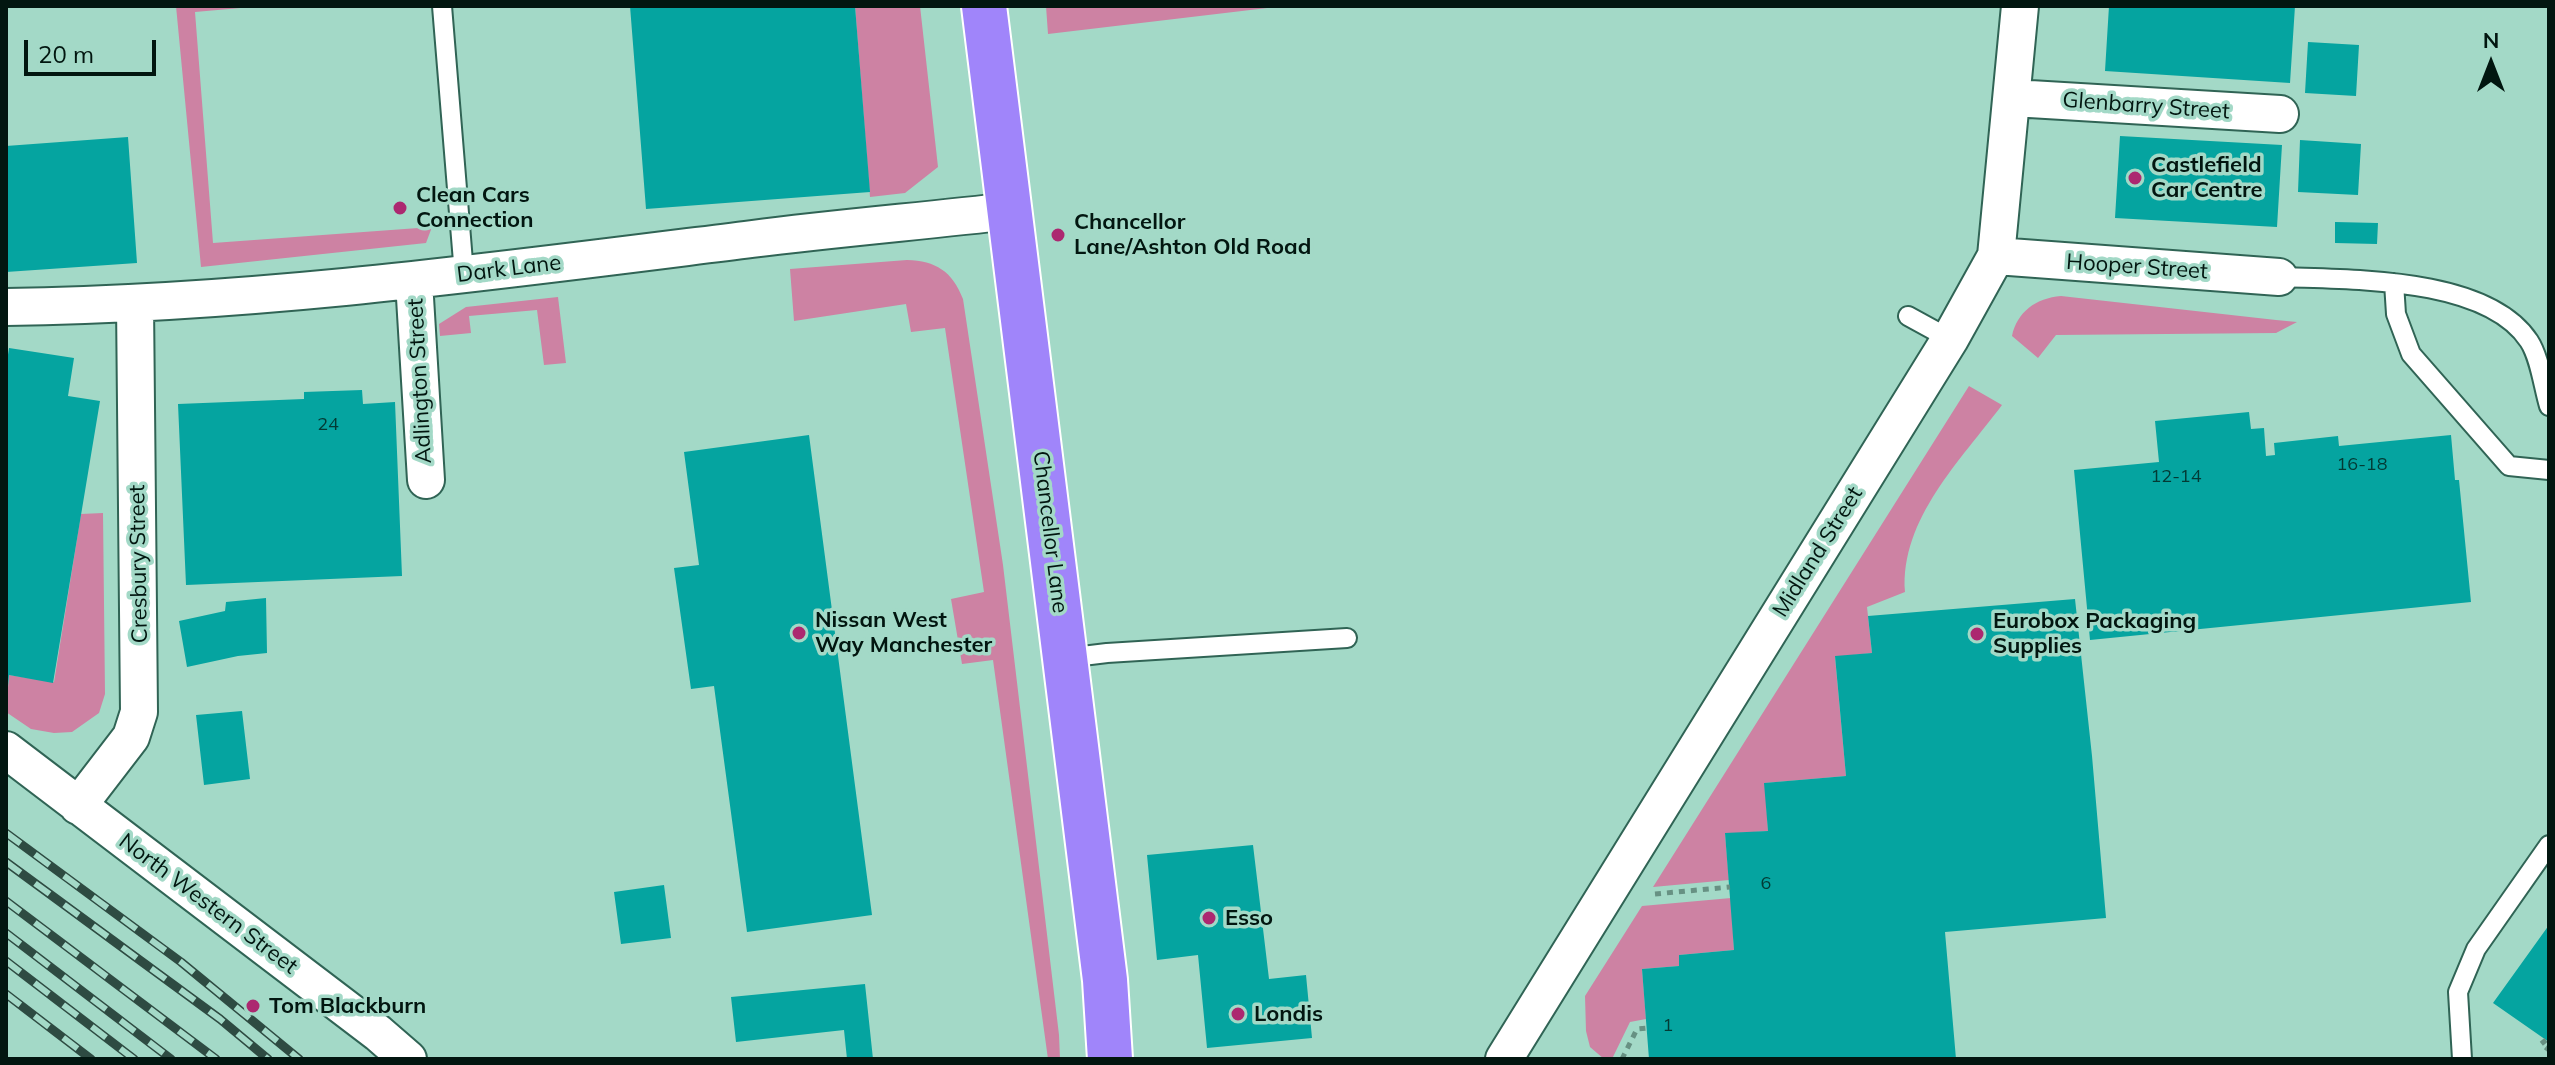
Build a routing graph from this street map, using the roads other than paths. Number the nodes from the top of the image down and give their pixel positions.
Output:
1 (442, 6) edge
2 (984, 6) edge
3 (2020, 6) edge
4 (2013, 98) junction
5 (2280, 114) dead end
6 (1010, 211) junction
7 (1996, 256) junction
8 (464, 274) junction
9 (2279, 277) joint
10 (414, 281) junction
11 (2394, 283) junction
12 (135, 303) junction
13 (6, 307) edge
14 (1908, 316) dead end
15 (1950, 339) junction
16 (2549, 406) edge
17 (2549, 470) edge
18 (426, 480) dead end
19 (1347, 638) dead end
20 (1066, 658) junction
21 (6, 750) edge
22 (78, 806) junction
23 (2549, 845) edge
24 (1514, 1055) edge
25 (408, 1059) edge
26 (1110, 1059) edge
27 (2462, 1059) edge

1 - 8 lane
2 - 6 highway, Chancellor Lane
3 - 4 street, Midland Street
4 - 5 street, Glenbarry Street
4 - 7 street, Midland Street
6 - 8 street, Dark Lane
6 - 20 highway, Chancellor Lane
7 - 9 street, Hooper Street
7 - 15 street, Midland Street
8 - 10 street, Dark Lane
9 - 11 lane
10 - 12 street, Dark Lane
10 - 18 street, Adlington Street
11 - 16 lane
11 - 17 lane
12 - 13 street, Dark Lane
12 - 22 street, Cresbury Street
14 - 15 lane
15 - 24 street, Midland Street
19 - 20 lane
20 - 26 highway, Chancellor Lane
21 - 22 street, North Western Street
22 - 25 street, North Western Street
23 - 27 lane

